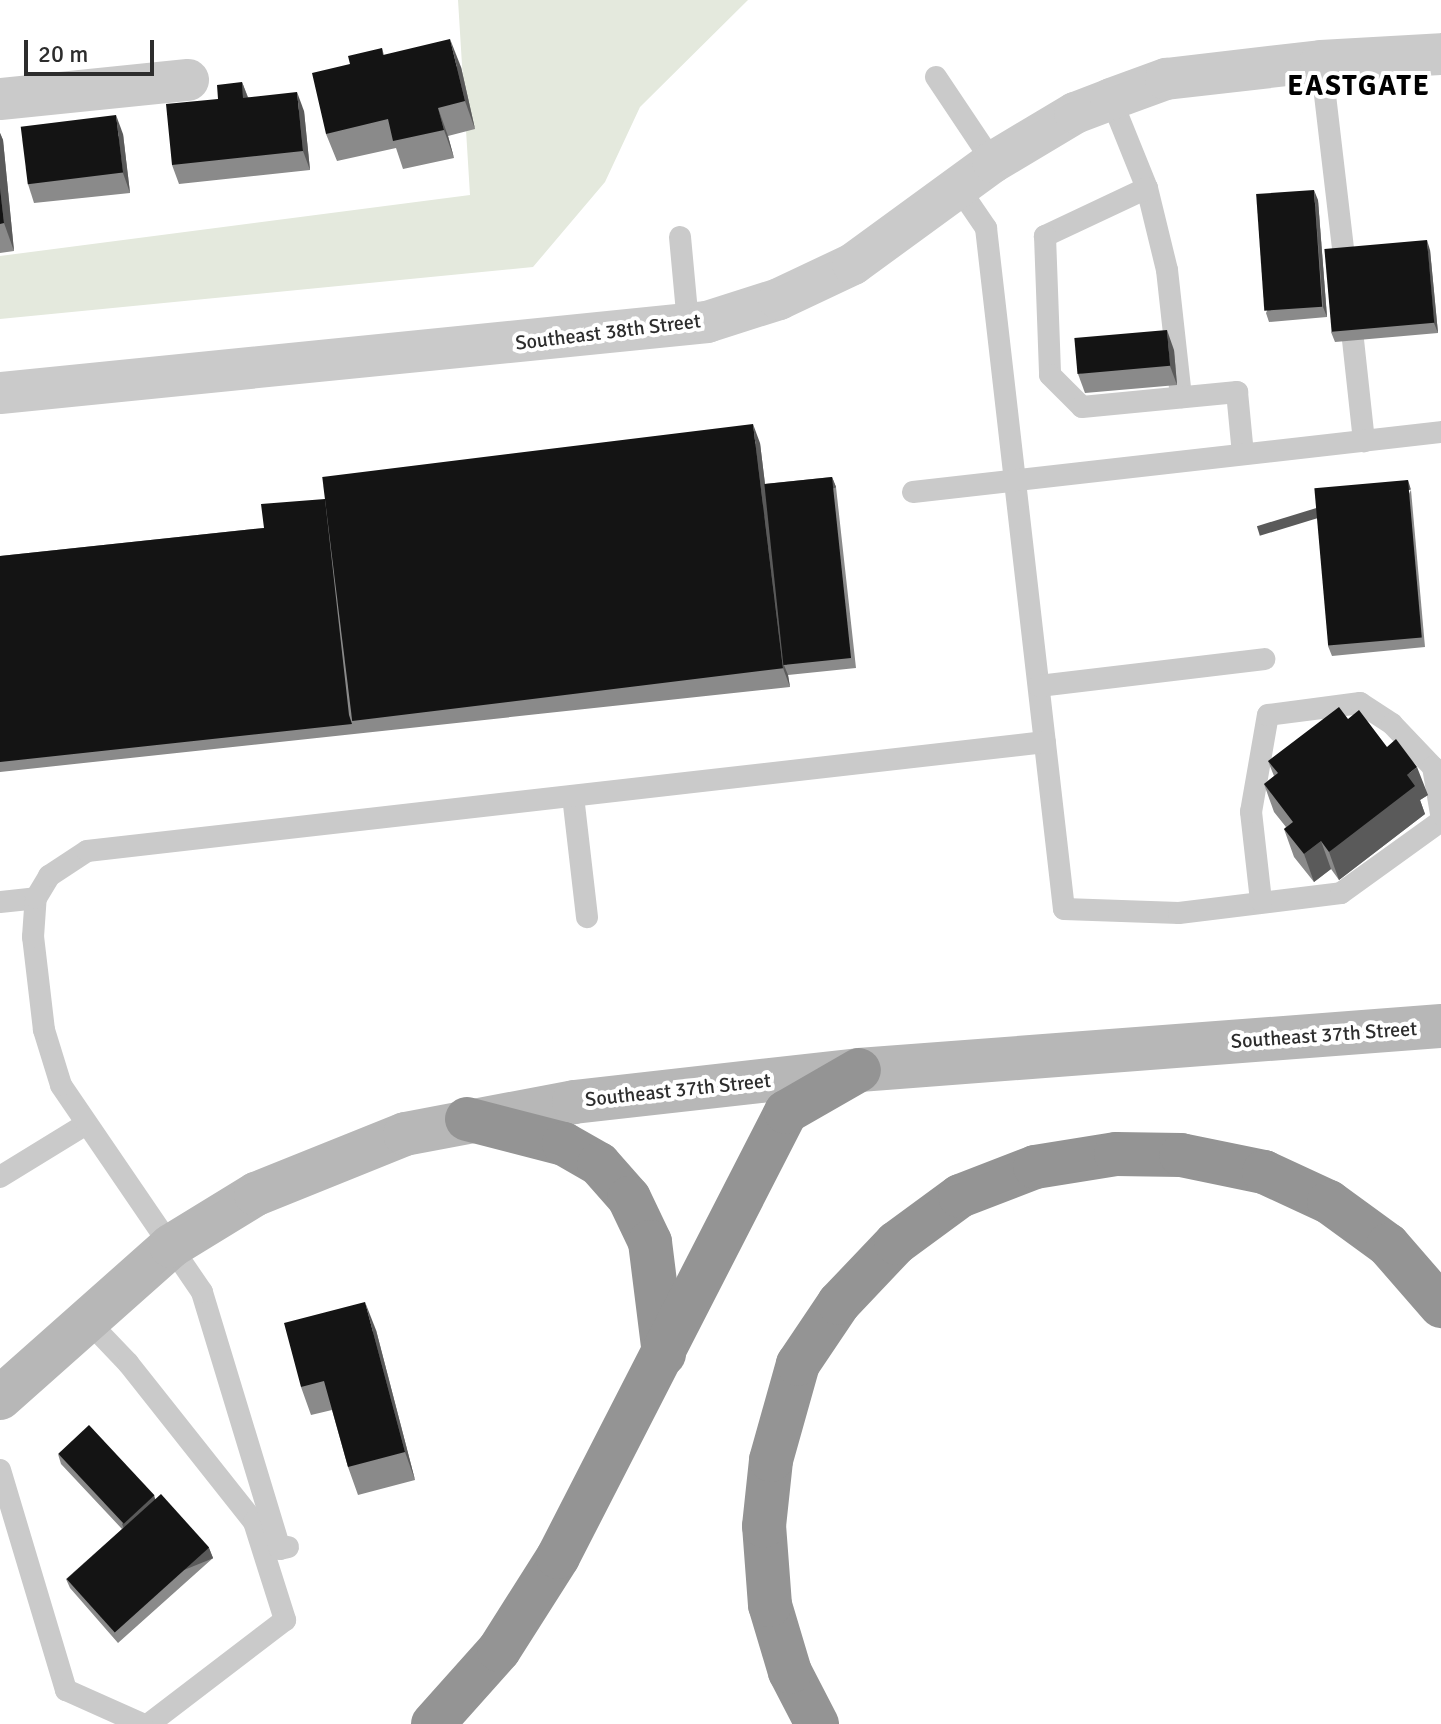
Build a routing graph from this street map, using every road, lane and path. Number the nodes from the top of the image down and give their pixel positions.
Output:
1 (1441, 54) edge
2 (1321, 61) junction
3 (936, 77) dead end
4 (188, 80) dead end
5 (0, 99) edge
6 (1111, 99) junction
7 (993, 162) junction
8 (958, 187) junction
9 (1147, 188) junction
10 (680, 237) dead end
11 (1344, 256) edge
12 (688, 324) junction
13 (1353, 340) edge
14 (0, 393) edge
15 (1181, 397) junction
16 (1441, 432) edge
17 (1364, 441) junction
18 (1243, 454) junction
19 (1016, 481) junction
20 (913, 492) dead end
21 (1264, 659) dead end
22 (1039, 686) junction
23 (1045, 742) junction
24 (573, 796) junction
25 (1441, 814) edge
26 (1441, 821) edge
27 (36, 898) junction
28 (1261, 901) junction
29 (0, 902) edge
30 (587, 917) dead end
31 (1441, 996) edge
32 (1441, 1026) edge
33 (1328, 1035) junction
34 (1441, 1055) edge
35 (859, 1070) junction
36 (467, 1119) junction
37 (86, 1124) junction
38 (0, 1177) edge
39 (171, 1246) junction
40 (1441, 1306) edge
41 (86, 1319) junction
42 (664, 1354) junction
43 (0, 1398) edge
44 (0, 1470) edge
45 (288, 1547) dead end
46 (142, 1724) edge
47 (149, 1724) edge
48 (433, 1724) edge
49 (817, 1724) edge

1 - 2 street, Southeast 38th Street
2 - 6 street, Southeast 38th Street
2 - 11 lane
3 - 7 lane
4 - 5 street
6 - 7 street, Southeast 38th Street
6 - 9 lane
7 - 8 street, Southeast 38th Street
8 - 12 street, Southeast 38th Street
8 - 19 lane
9 - 15 lane
9 - 15 lane
10 - 12 lane
12 - 14 street, Southeast 38th Street
13 - 17 lane
15 - 18 lane
16 - 17 lane
17 - 18 lane
18 - 19 lane
19 - 20 lane
19 - 22 lane
21 - 22 lane
22 - 23 lane
23 - 24 lane
23 - 28 lane
24 - 27 lane
24 - 30 lane
25 - 28 lane
26 - 28 lane
27 - 29 lane
27 - 37 lane
31 - 33 street
32 - 33 street, Southeast 37th Street
33 - 34 street
33 - 35 street, Southeast 37th Street
35 - 36 street, Southeast 37th Street
35 - 42 highway
36 - 39 street, Southeast 37th Street
36 - 42 highway
37 - 38 lane
37 - 39 lane
39 - 41 street, Southeast 37th Street
39 - 45 lane
40 - 49 highway
41 - 43 street, Southeast 37th Street
41 - 47 lane
42 - 48 highway
44 - 46 lane

